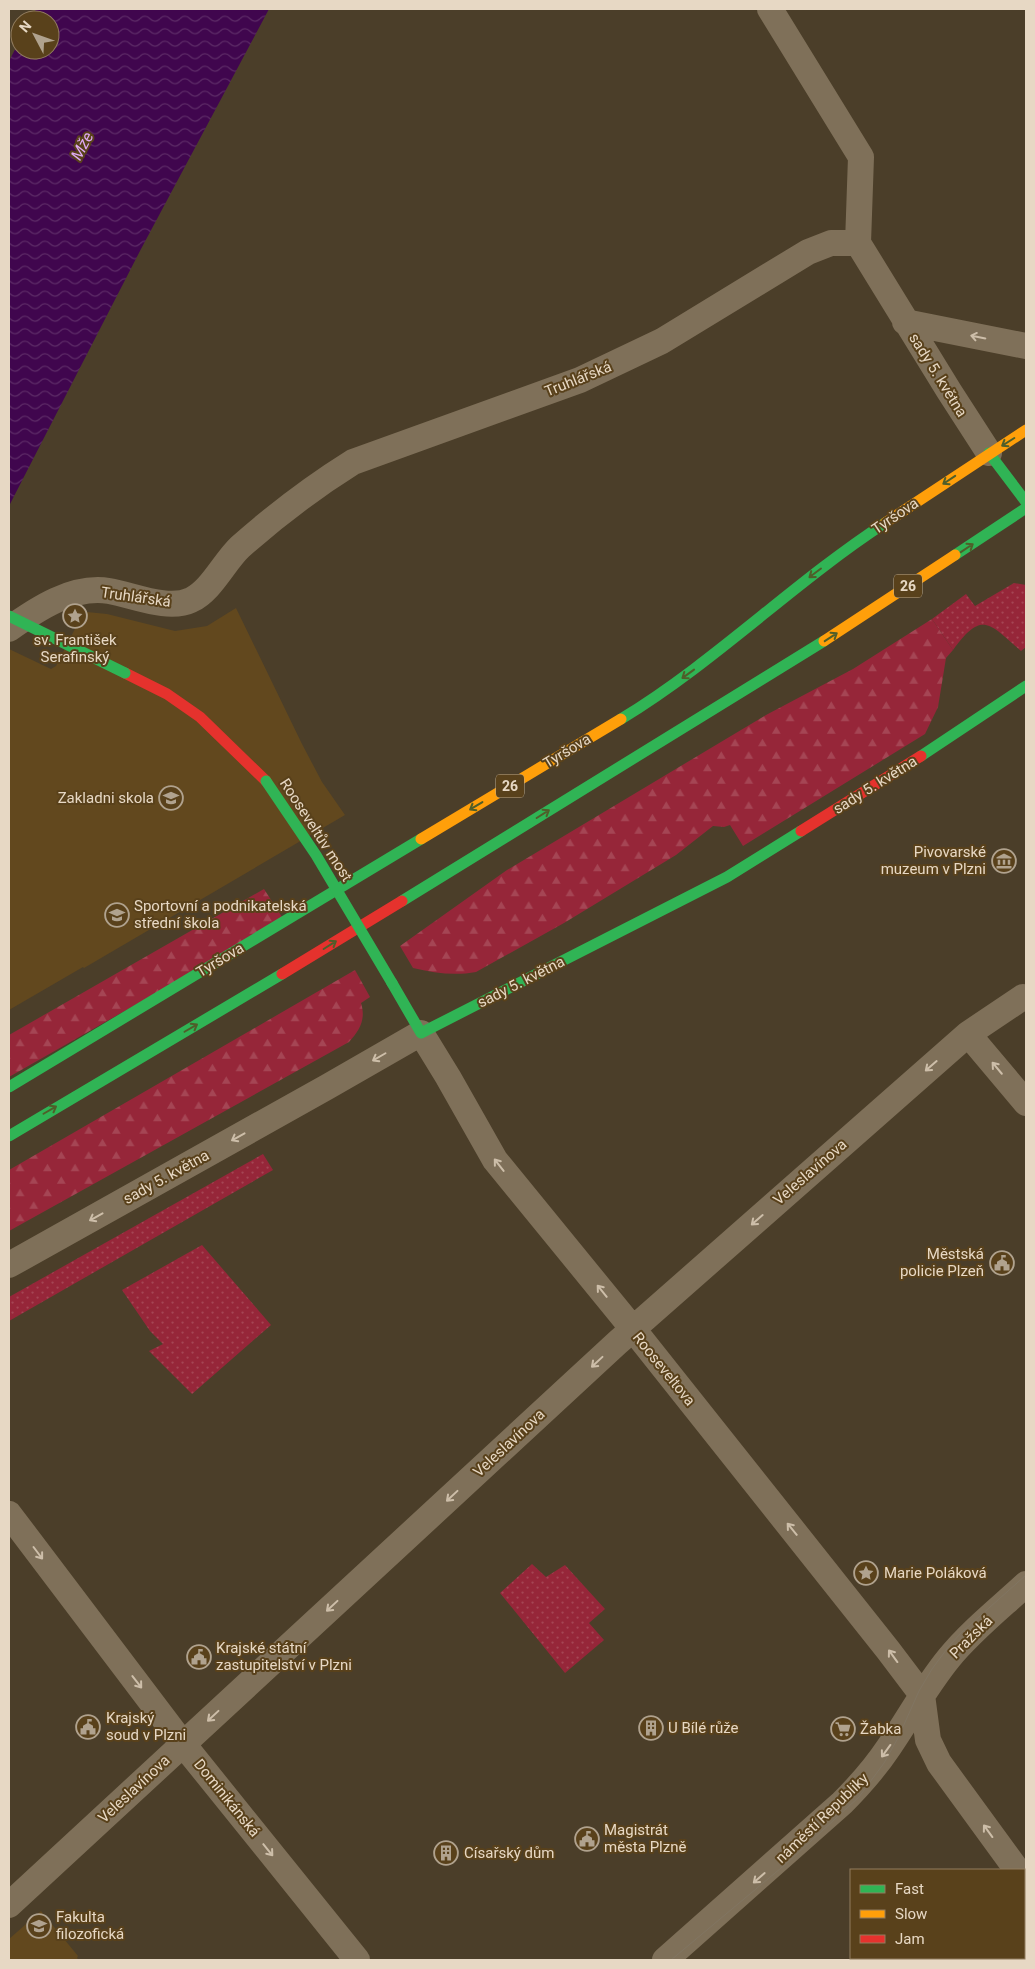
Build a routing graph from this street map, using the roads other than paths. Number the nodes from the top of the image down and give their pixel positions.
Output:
1 (770, 9) edge
2 (858, 243) junction
3 (905, 322) junction
4 (1026, 346) edge
5 (1026, 430) edge
6 (989, 453) junction
7 (1026, 502) edge
8 (1026, 508) edge
9 (9, 616) edge
10 (9, 629) edge
11 (1026, 686) edge
12 (1023, 997) dead end
13 (421, 1033) junction
14 (968, 1034) junction
15 (9, 1088) edge
16 (1026, 1103) edge
17 (9, 1136) edge
18 (9, 1265) edge
19 (633, 1329) junction
20 (9, 1514) edge
21 (1026, 1584) edge
22 (922, 1696) junction
23 (183, 1744) junction
24 (1016, 1869) edge
25 (9, 1905) edge
26 (357, 1960) edge
27 (665, 1960) edge

1 - 2 street
2 - 3 street, sady 5. května
2 - 10 street, Truhlářská
4 -> 3 street
3 - 6 street, sady 5. května
5 -> 6 main road, Tyršova / 26
6 - 7 main road, sady 5. května
6 -> 15 main road, Tyršova / 26
17 -> 8 main road, 26
9 - 13 main road, Rooseveltův most, bridge
11 - 13 main road, sady 5. května
12 - 14 street, Veleslavínova
13 -> 18 street, sady 5. května
19 -> 13 street, Rooseveltova
16 -> 14 street
14 -> 19 street, Veleslavínova
22 -> 19 street, Rooseveltova
19 -> 23 street, Veleslavínova
20 -> 23 street, Dominikánská
21 - 22 street, Pražská
24 -> 22 street
22 -> 27 street, náměstí Republiky
23 - 25 street, Veleslavínova
23 -> 26 street, Dominikánská

